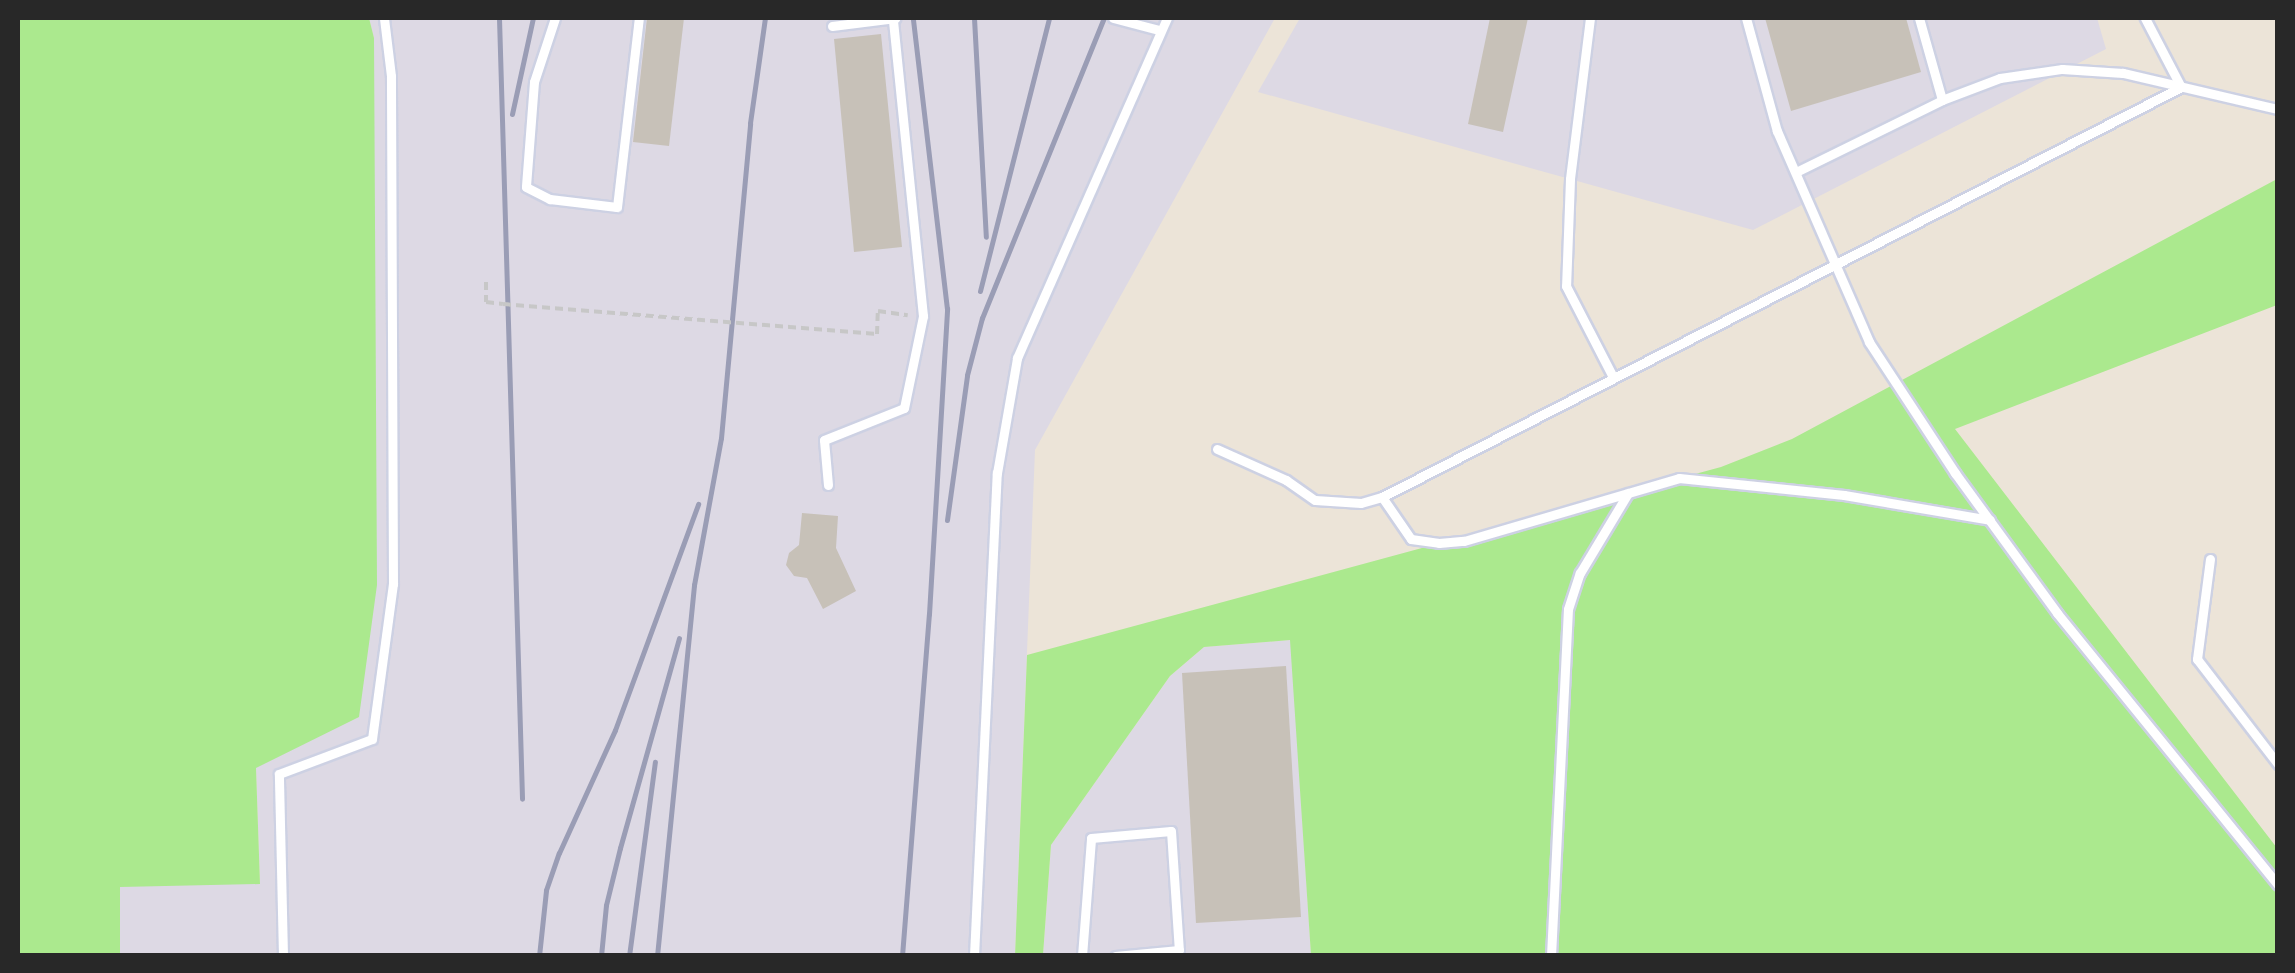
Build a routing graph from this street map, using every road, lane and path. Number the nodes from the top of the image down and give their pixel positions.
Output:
1 (384, 18) edge
2 (554, 18) edge
3 (639, 18) edge
4 (1113, 18) edge
5 (1167, 18) edge
6 (1590, 18) edge
7 (1746, 18) edge
8 (1919, 18) edge
9 (2145, 18) edge
10 (894, 19) edge
11 (832, 26) dead end
12 (1159, 30) junction
13 (2182, 86) junction
14 (1942, 100) junction
15 (2278, 109) edge
16 (1798, 171) junction
17 (1836, 263) junction
18 (486, 282) dead end
19 (923, 316) junction
20 (1614, 377) junction
21 (1218, 449) dead end
22 (828, 485) dead end
23 (1628, 494) junction
24 (1382, 498) junction
25 (1990, 520) junction
26 (2210, 559) dead end
27 (2278, 764) edge
28 (2278, 885) edge
29 (282, 956) edge
30 (974, 956) edge
31 (1082, 956) edge
32 (1116, 956) edge
33 (1552, 956) edge

1 - 29 lane
2 - 3 lane
4 - 12 lane
5 - 12 lane
6 - 20 lane
7 - 16 lane
8 - 14 lane
9 - 13 lane
10 - 11 lane
10 - 19 lane
12 - 30 lane
13 - 14 lane
13 - 15 lane
13 - 17 lane
14 - 16 lane
16 - 17 lane
17 - 20 lane
17 - 25 lane
18 - 19 path, bridge
19 - 22 lane
20 - 24 lane
21 - 24 lane
23 - 24 lane
23 - 25 lane
23 - 33 lane
25 - 28 lane
26 - 27 lane
31 - 32 lane

